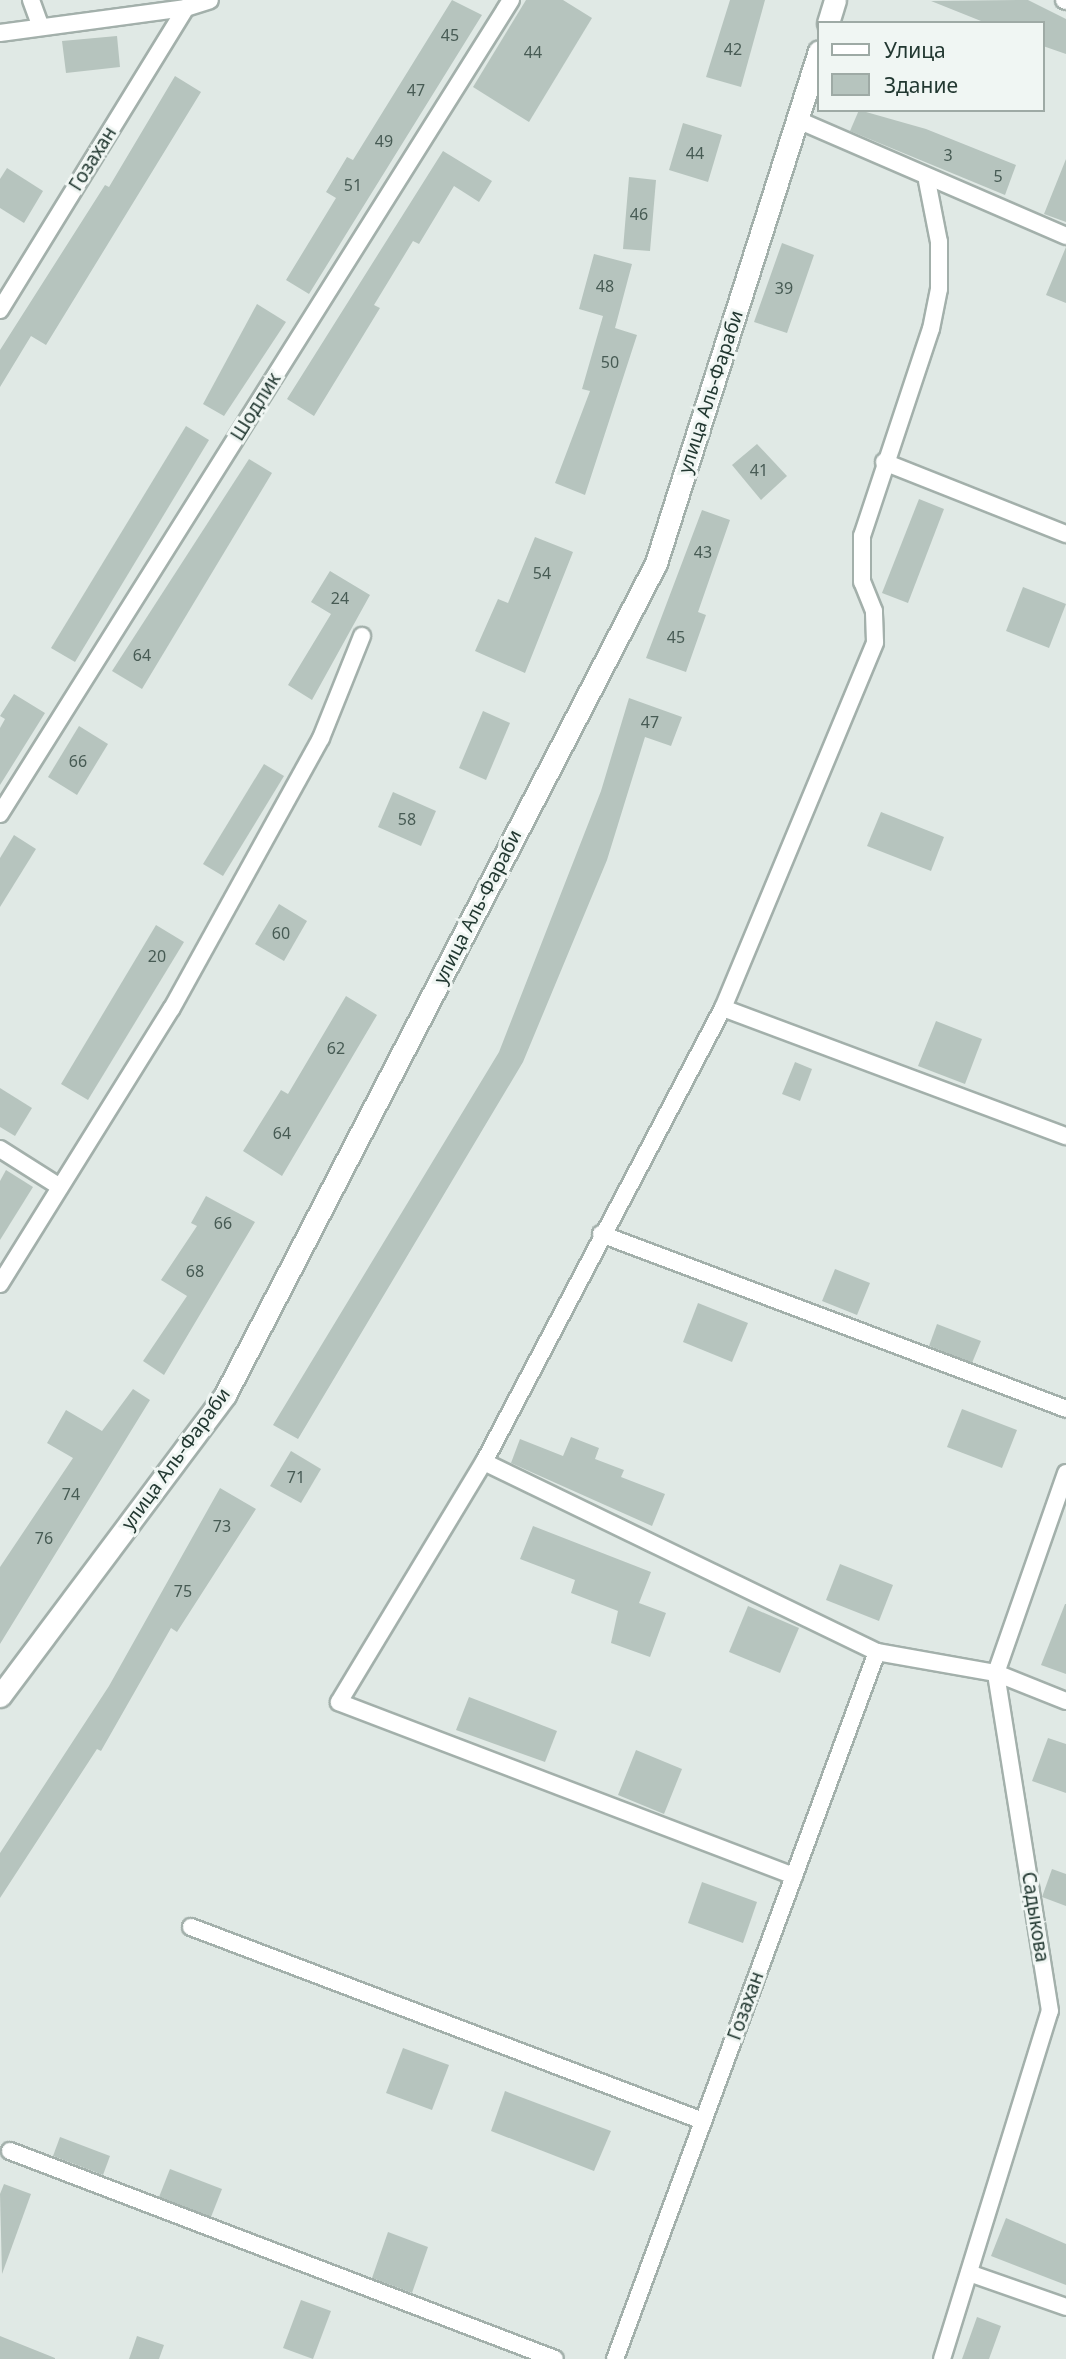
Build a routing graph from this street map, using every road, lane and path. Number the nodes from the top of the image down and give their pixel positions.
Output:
1 (31, 0) edge
2 (210, 0) edge
3 (511, 0) edge
4 (835, 0) edge
5 (186, 8) junction
6 (829, 21) edge
7 (40, 25) junction
8 (0, 33) edge
9 (818, 54) edge
10 (798, 120) junction
11 (927, 181) junction
12 (1066, 236) edge
13 (0, 310) edge
14 (884, 462) junction
15 (1066, 534) edge
16 (362, 636) dead end
17 (0, 814) edge
18 (723, 1008) junction
19 (1066, 1136) edge
20 (0, 1149) edge
21 (60, 1187) junction
22 (601, 1234) junction
23 (0, 1284) edge
24 (1066, 1409) edge
25 (484, 1462) junction
26 (1066, 1473) edge
27 (877, 1652) junction
28 (996, 1673) junction
29 (0, 1696) edge
30 (1066, 1702) edge
31 (794, 1876) junction
32 (191, 1927) dead end
33 (1058, 2014) edge
34 (703, 2121) junction
35 (10, 2151) dead end
36 (969, 2273) junction
37 (1066, 2307) edge
38 (555, 2359) edge
39 (615, 2359) edge
40 (942, 2359) edge

1 - 7 street
2 - 5 street
3 - 17 street, Шодлик
4 - 6 main road
5 - 7 street
5 - 13 street, Гозахан
7 - 8 street
9 - 10 main road, улица Аль-Фараби
10 - 11 street
10 - 29 main road, улица Аль-Фараби
11 - 12 street
11 - 14 street
14 - 15 street
14 - 18 street
16 - 21 street
18 - 19 street
18 - 22 street
20 - 21 street
21 - 23 street
22 - 24 street
22 - 25 street
25 - 27 street
25 - 31 street
26 - 28 street, Садыкова
27 - 28 street
27 - 31 street, Гозахан
28 - 30 street
28 - 33 street, Садыкова
31 - 34 street, Гозахан
32 - 34 street
33 - 36 street, Садыкова
34 - 39 street, Гозахан
35 - 38 street
36 - 37 street
36 - 40 street, Садыкова

